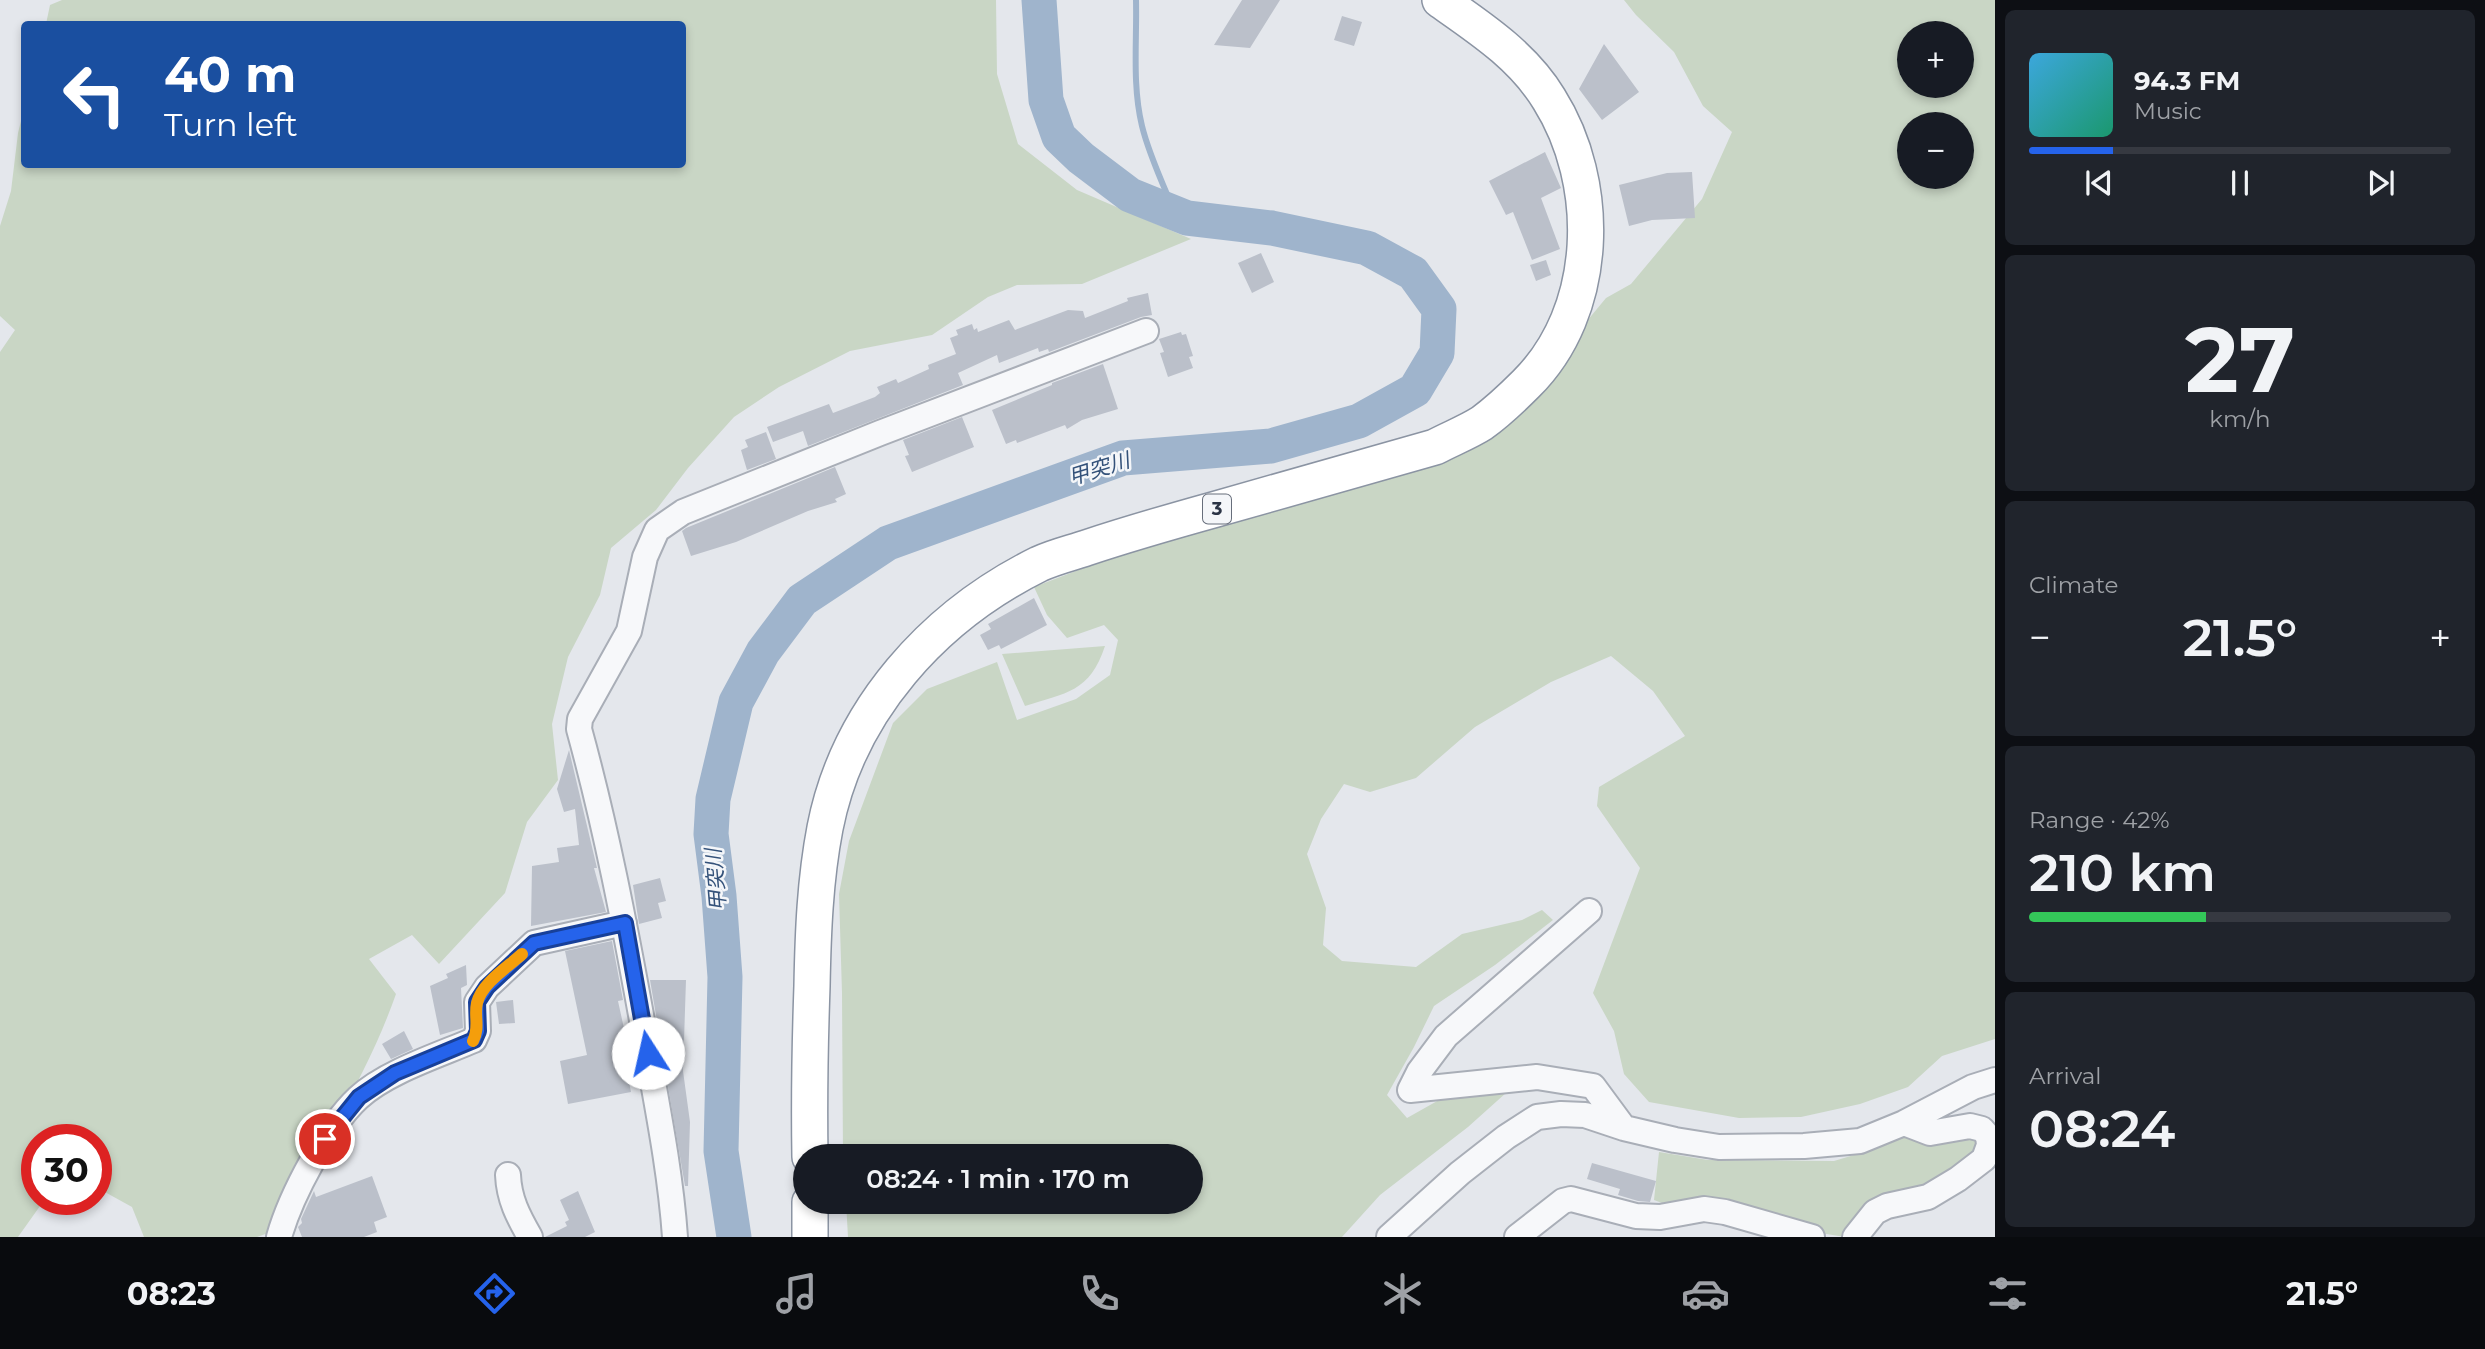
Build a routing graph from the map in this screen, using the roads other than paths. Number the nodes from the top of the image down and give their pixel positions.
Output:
1 (1440, 0) edge
2 (1146, 331) dead end
3 (1589, 911) dead end
4 (625, 923) junction
5 (1995, 1080) edge
6 (1904, 1123) junction
7 (1624, 1128) junction
8 (810, 1144) edge
9 (508, 1175) dead end
10 (810, 1214) edge
11 (279, 1237) edge
12 (530, 1237) edge
13 (675, 1237) edge
14 (810, 1237) edge
15 (1389, 1237) edge
16 (1517, 1237) edge
17 (1812, 1237) edge
18 (1855, 1237) edge

1 - 8 highway, 3
2 - 4 street
3 - 7 street
4 - 11 street
4 - 13 street
5 - 6 street
6 - 7 street
6 - 18 street
7 - 15 street
9 - 12 street
10 - 14 highway
16 - 17 street

